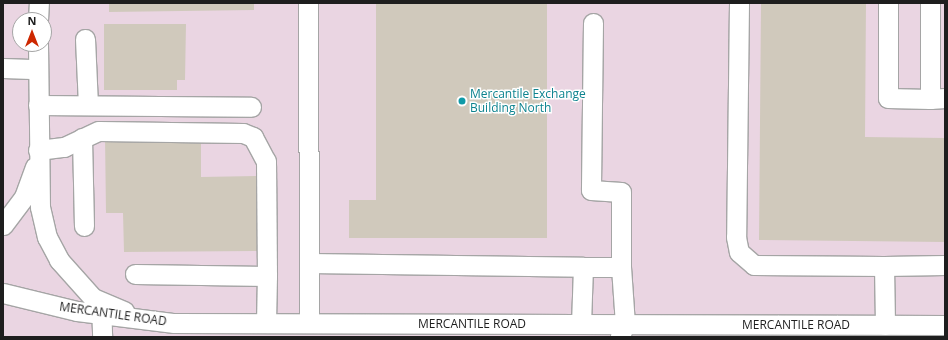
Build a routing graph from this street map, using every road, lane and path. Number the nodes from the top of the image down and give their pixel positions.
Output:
1 (308, 3) edge
2 (739, 3) edge
3 (888, 3) edge
4 (930, 3) edge
5 (593, 23) dead end
6 (86, 39) dead end
7 (38, 52) edge
8 (3, 68) edge
9 (38, 69) junction
10 (938, 98) edge
11 (88, 104) junction
12 (38, 106) junction
13 (251, 107) dead end
14 (82, 138) junction
15 (38, 150) junction
16 (4, 224) edge
17 (84, 226) dead end
18 (309, 263) junction
19 (945, 265) edge
20 (884, 266) junction
21 (582, 267) junction
22 (621, 267) junction
23 (135, 274) dead end
24 (267, 276) junction
25 (3, 293) edge
26 (102, 308) junction
27 (309, 323) junction
28 (581, 324) junction
29 (885, 325) junction
30 (945, 325) edge
31 (259, 328) edge
32 (235, 330) edge
33 (344, 330) edge
34 (364, 330) edge
35 (505, 330) edge
36 (622, 330) edge
37 (724, 331) edge
38 (918, 331) edge
39 (102, 337) edge

1 - 18 street
2 - 20 street
3 - 10 street
4 - 10 street
5 - 22 street
6 - 11 street
7 - 9 street
8 - 9 street
9 - 12 street
11 - 12 street
11 - 13 street
12 - 15 street
14 - 15 street
14 - 17 street
14 - 24 street
15 - 16 street
15 - 26 street
18 - 21 street
18 - 27 street
19 - 20 street
20 - 29 street
21 - 22 street
21 - 28 street
22 - 36 street
23 - 24 street
24 - 31 street
25 - 26 street, MERCANTILE ROAD
26 - 32 street, MERCANTILE ROAD
26 - 39 street
27 - 31 street, MERCANTILE ROAD
27 - 33 street, MERCANTILE ROAD
28 - 35 street, MERCANTILE ROAD
28 - 36 street, MERCANTILE ROAD
29 - 37 street, MERCANTILE ROAD
29 - 38 street, MERCANTILE ROAD
30 - 38 street, MERCANTILE ROAD
31 - 32 street, MERCANTILE ROAD
33 - 34 street, MERCANTILE ROAD
34 - 35 street, MERCANTILE ROAD
36 - 37 street, MERCANTILE ROAD

